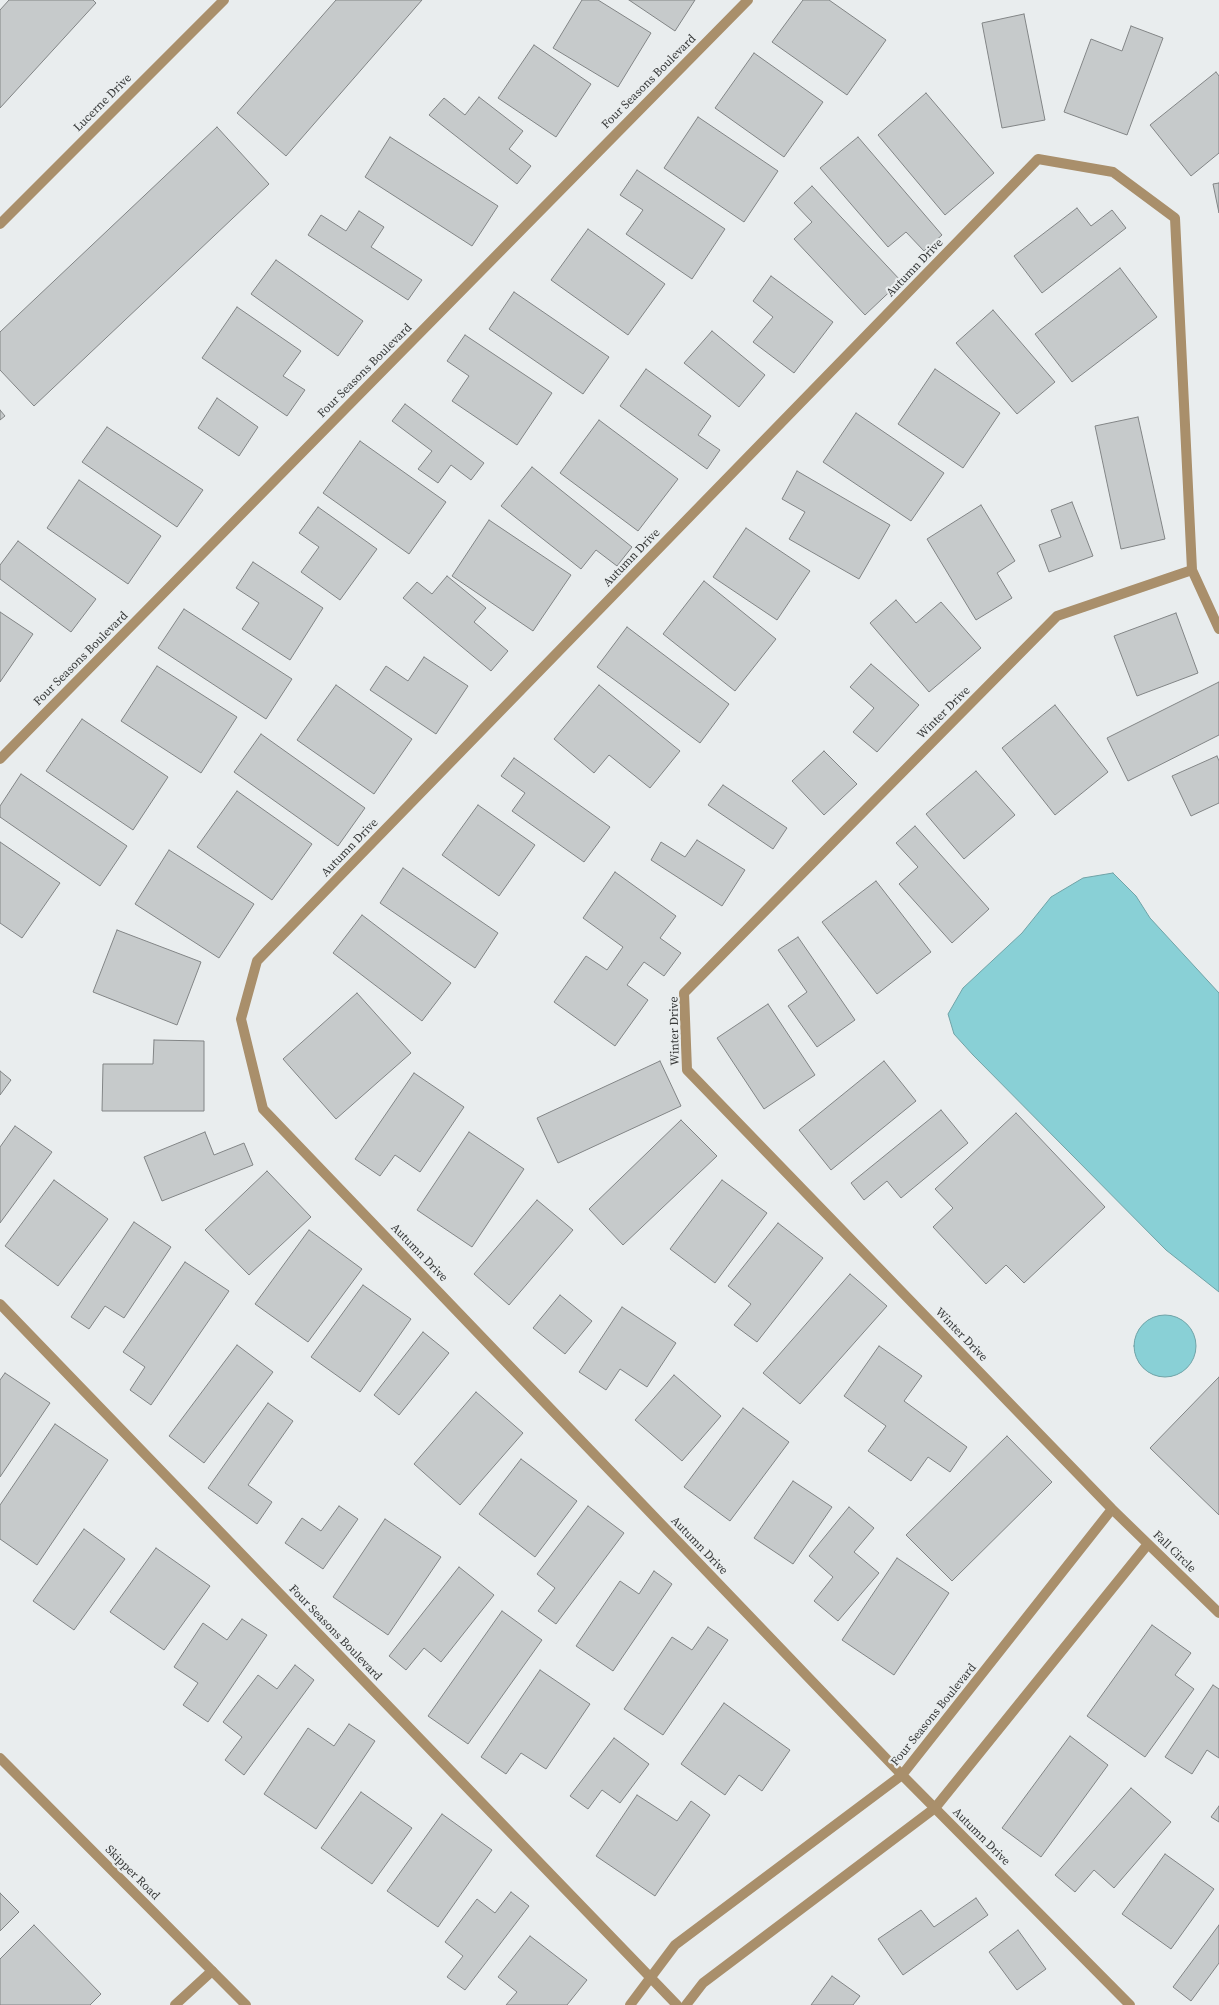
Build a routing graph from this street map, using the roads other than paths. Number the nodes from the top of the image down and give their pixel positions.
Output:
1 (224, 0) edge
2 (748, 0) edge
3 (0, 224) edge
4 (1192, 570) junction
5 (1219, 629) edge
6 (0, 759) edge
7 (0, 1304) edge
8 (1112, 1509) junction
9 (1148, 1544) junction
10 (1219, 1614) edge
11 (0, 1758) edge
12 (902, 1775) junction
13 (935, 1808) junction
14 (212, 1971) junction
15 (651, 1979) junction
16 (175, 2005) edge
17 (246, 2005) edge
18 (630, 2005) edge
19 (677, 2005) edge
20 (686, 2005) edge
21 (1130, 2005) edge

1 - 3 street, Lucerne Drive
2 - 6 street, Four Seasons Boulevard
4 - 5 street, Autumn Drive
4 - 8 street, Winter Drive
4 - 12 street, Autumn Drive
7 - 15 street, Four Seasons Boulevard
8 - 9 street, Fall Circle
8 - 12 street, Four Seasons Boulevard
9 - 10 street, Fall Circle
9 - 13 street
11 - 14 street, Skipper Road
12 - 13 street, Autumn Drive
12 - 15 street, Four Seasons Boulevard
13 - 20 street
13 - 21 street, Autumn Drive
14 - 16 street
14 - 17 street, Skipper Road
15 - 18 street, Four Seasons Boulevard
15 - 19 street, Four Seasons Boulevard

